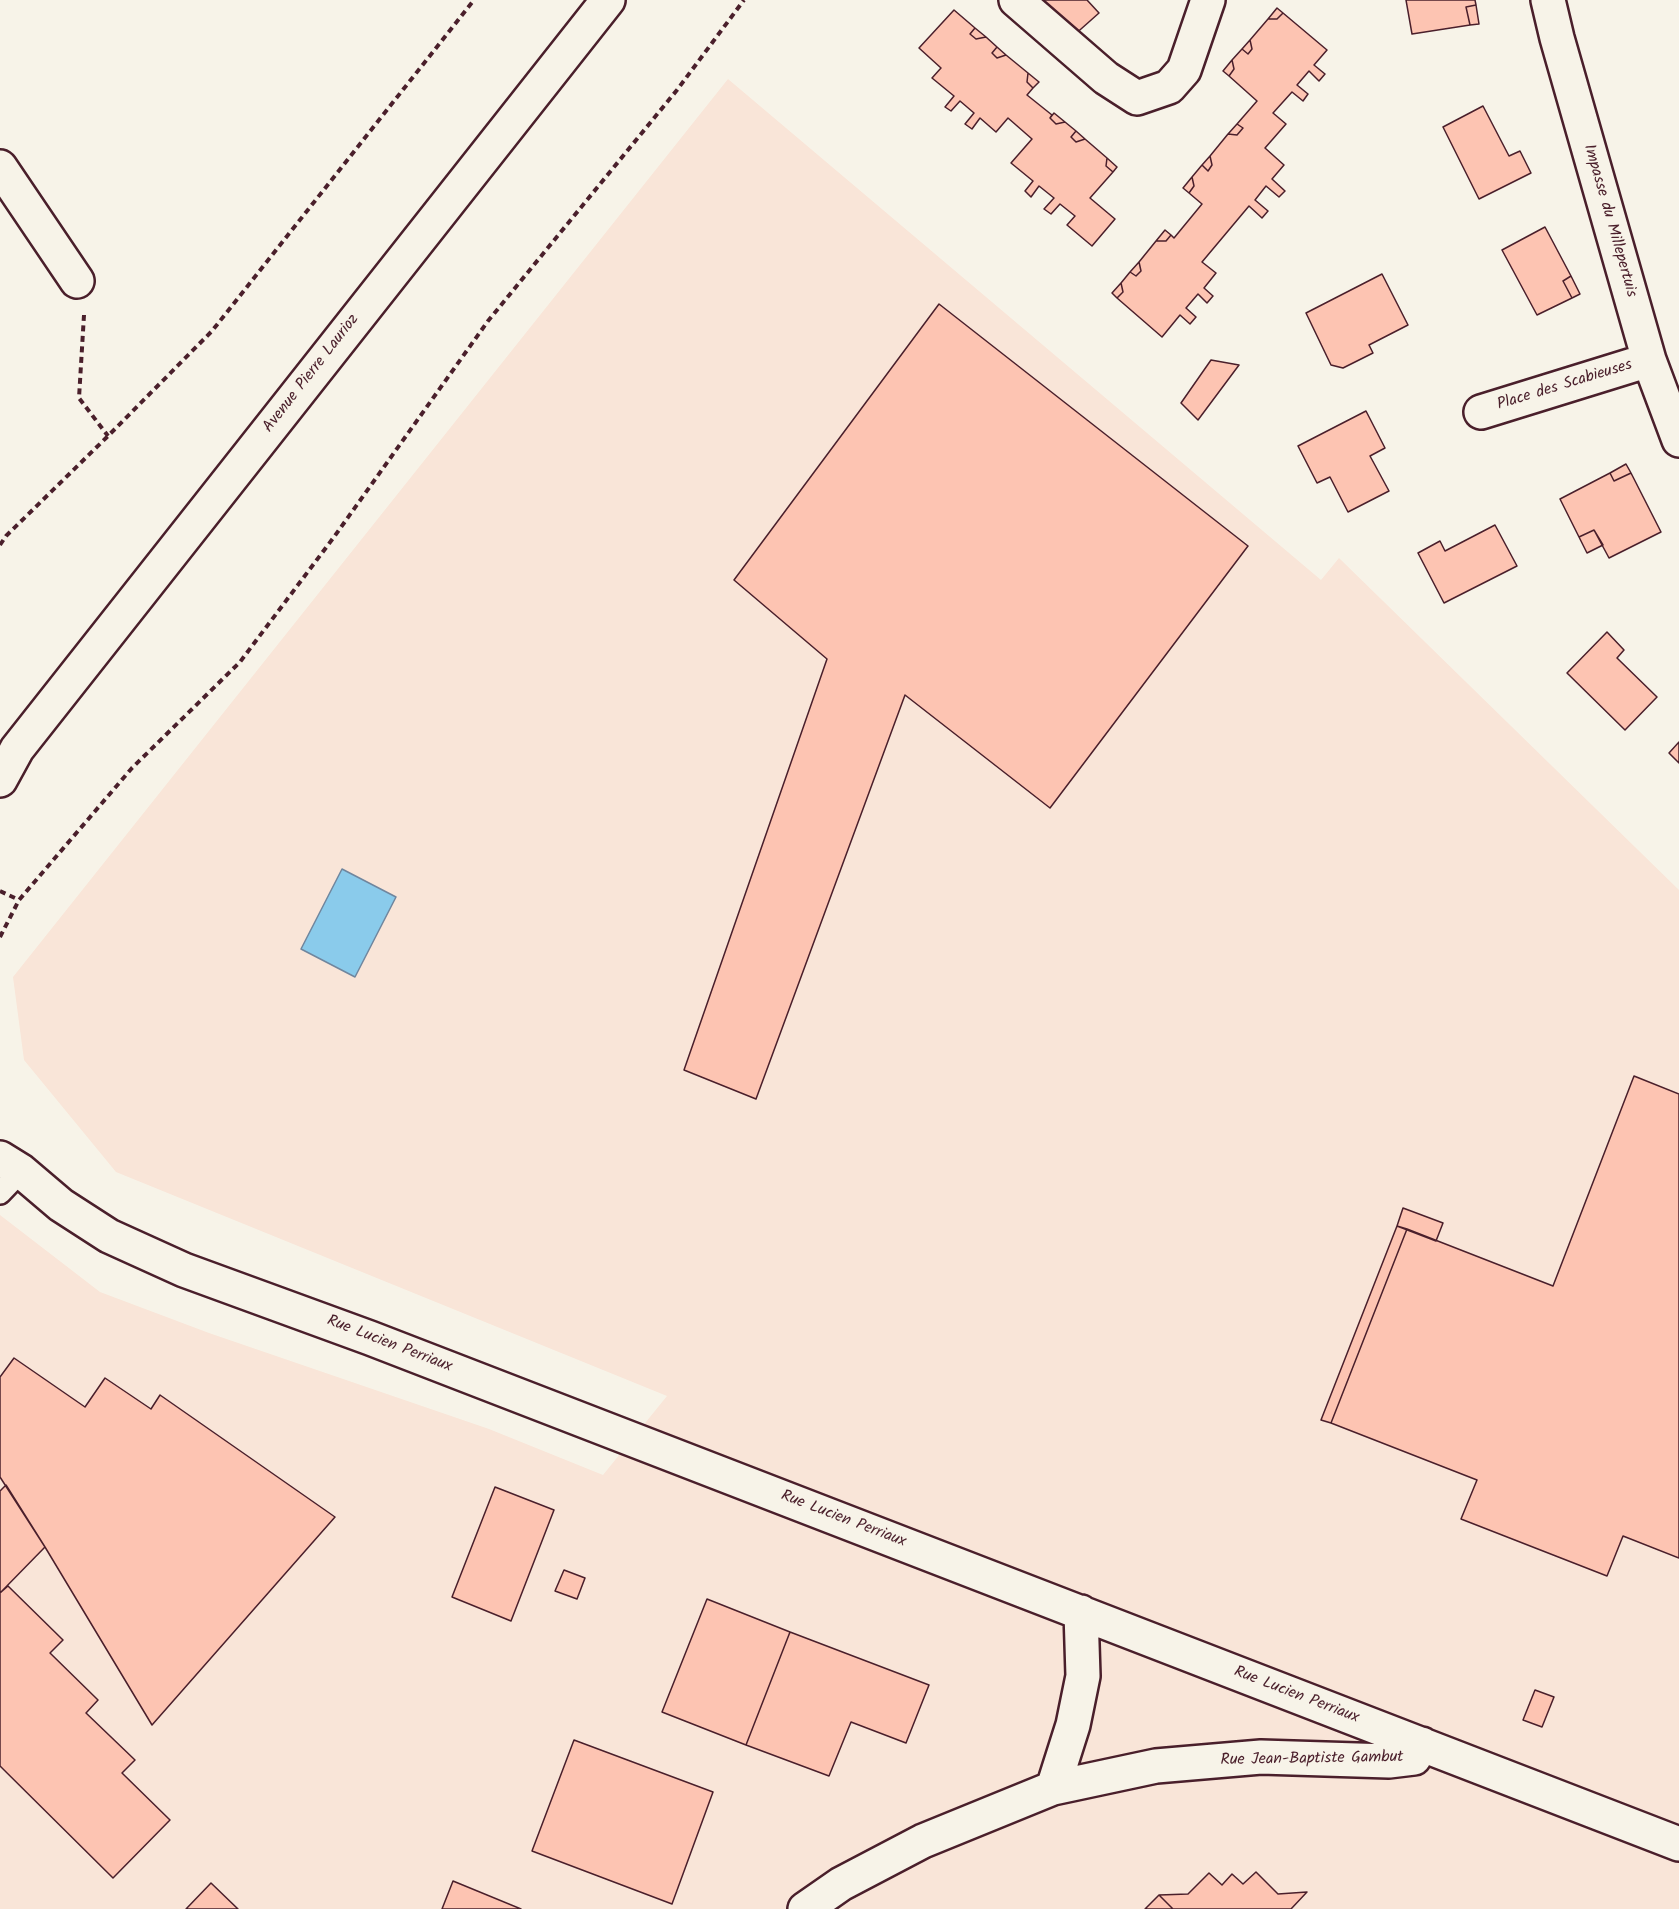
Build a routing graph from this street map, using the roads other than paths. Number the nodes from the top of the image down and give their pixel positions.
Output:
1 (608, 0) edge
2 (1016, 0) edge
3 (1208, 0) edge
4 (1548, 0) edge
5 (0, 167) edge
6 (77, 281) road end
7 (1649, 360) junction
8 (1481, 412) dead end
9 (1679, 440) edge
10 (8, 756) edge
11 (0, 780) edge
12 (0, 1136) edge
13 (7, 1174) edge
14 (1081, 1612) junction
15 (1422, 1744) junction
16 (1053, 1788) junction
17 (1679, 1844) edge
18 (805, 1909) edge

1 - 10 street, Avenue Pierre Laurioz
2 - 3 street
4 - 7 street, Impasse du Millepertuis
5 - 6 street
7 - 8 street, Place des Scabieuses
7 - 9 street, Impasse du Millepertuis
10 - 11 street, Avenue Pierre Laurioz
12 - 13 street, Rue Lucien Perriaux
13 - 14 street, Rue Lucien Perriaux
14 - 15 street, Rue Lucien Perriaux
14 - 16 street
15 - 16 street, Rue Jean-Baptiste Gambut
15 - 17 street, Rue Lucien Perriaux
16 - 18 street, Rue Jean-Baptiste Gambut

